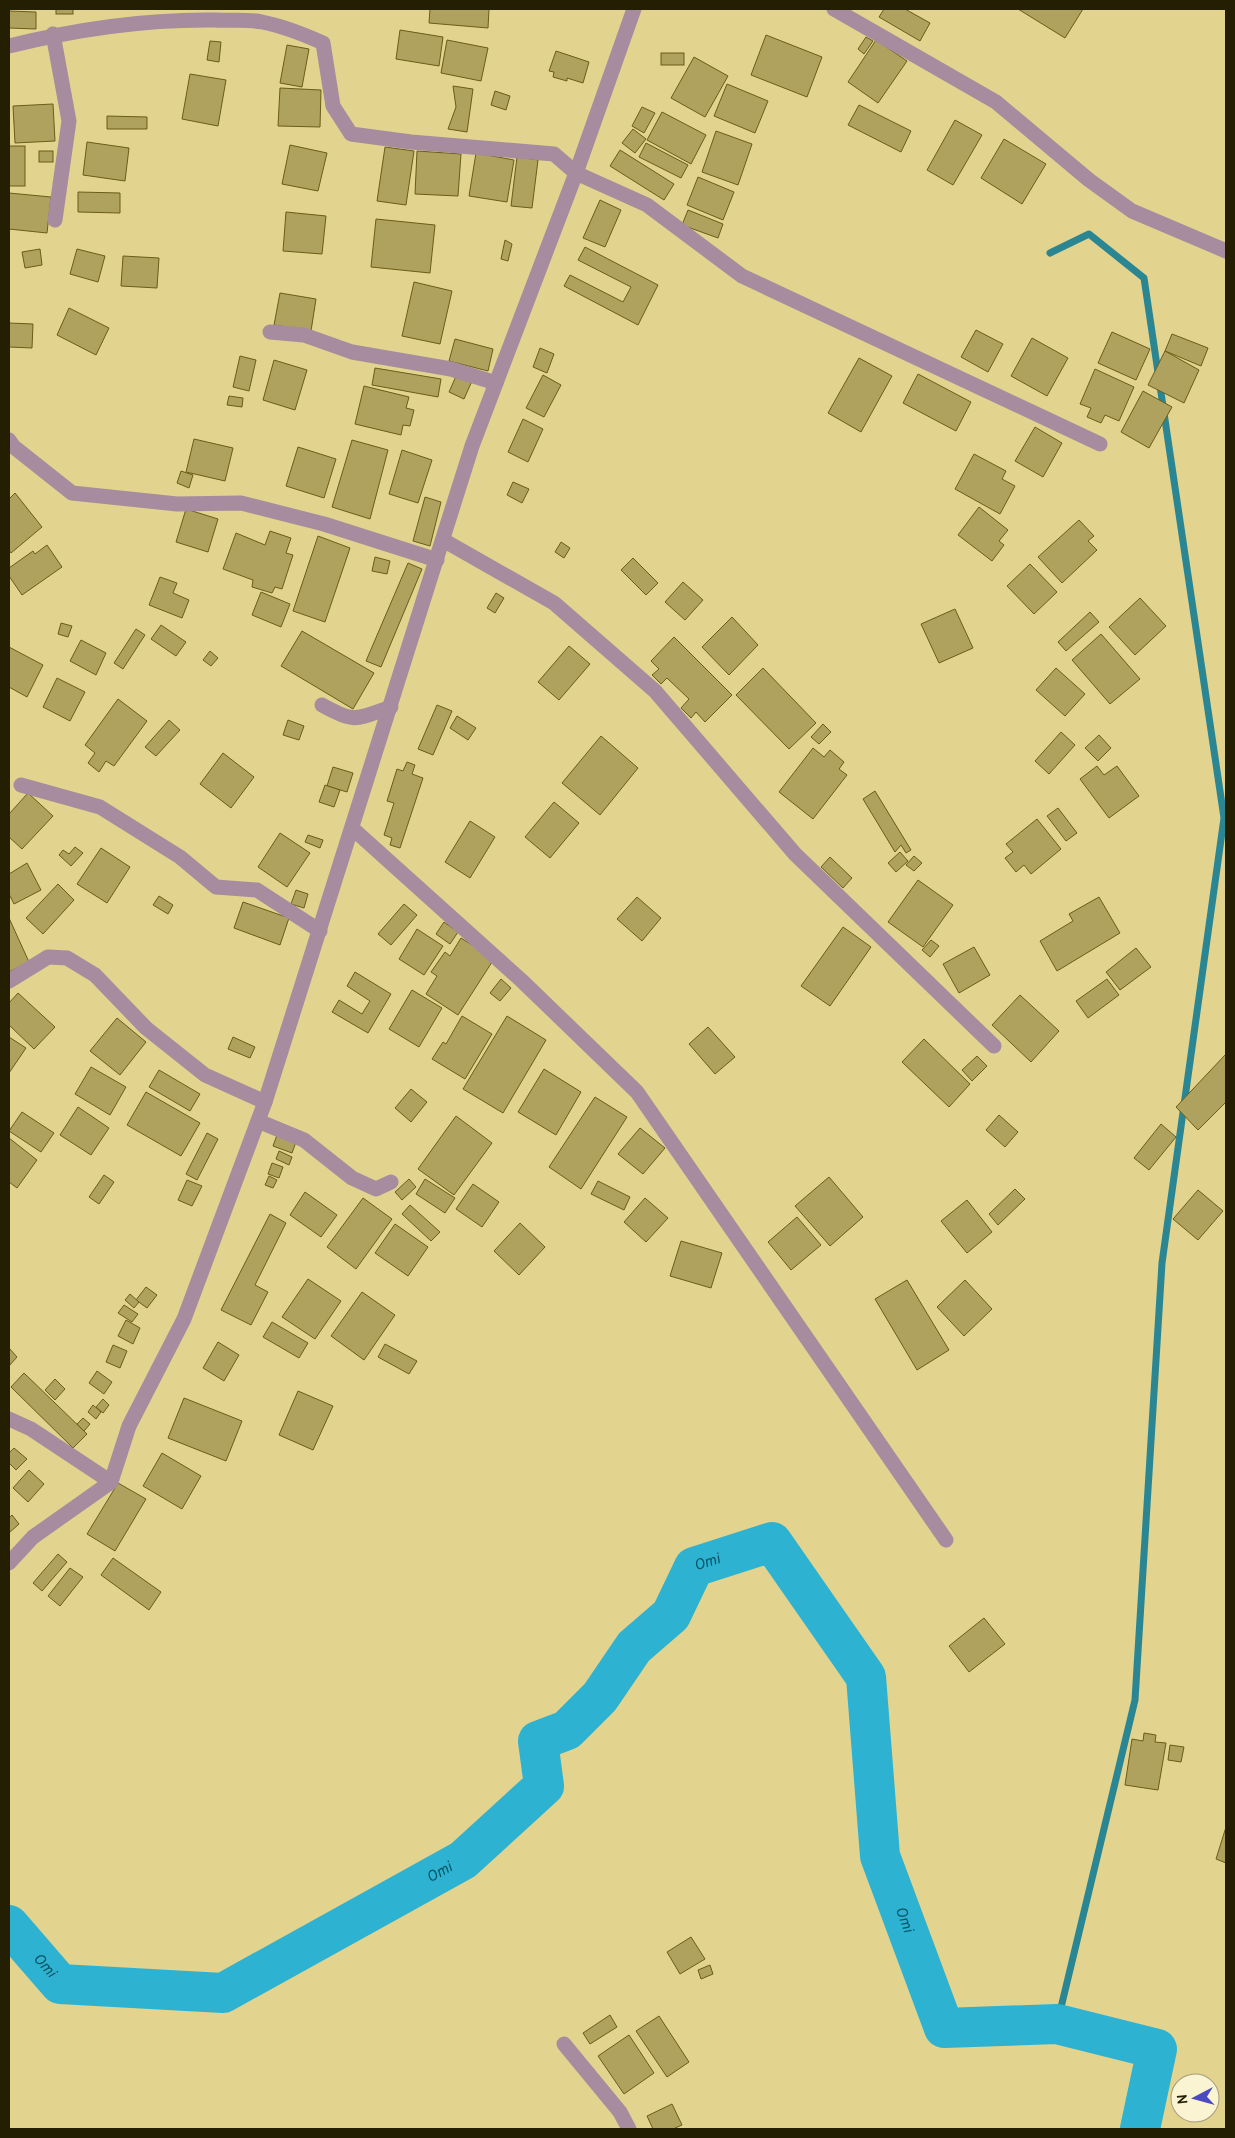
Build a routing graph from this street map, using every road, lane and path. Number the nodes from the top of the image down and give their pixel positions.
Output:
1 (634, 9) edge
2 (834, 9) edge
3 (54, 34) junction
4 (9, 46) edge
5 (576, 173) junction
6 (55, 220) dead end
7 (1226, 251) edge
8 (270, 332) dead end
9 (496, 383) junction
10 (9, 440) edge
11 (1100, 444) dead end
12 (443, 540) junction
13 (437, 560) junction
14 (322, 705) dead end
15 (391, 707) junction
16 (21, 784) dead end
17 (352, 828) junction
18 (320, 931) junction
19 (9, 981) edge
20 (994, 1046) dead end
21 (265, 1102) junction
22 (258, 1121) junction
23 (391, 1182) dead end
24 (9, 1419) edge
25 (110, 1482) junction
26 (946, 1540) dead end
27 (9, 1563) edge
28 (564, 2044) dead end
29 (629, 2129) edge

1 - 5 street
2 - 7 street
3 - 4 street
3 - 5 street
3 - 6 street
5 - 9 street
5 - 11 street
8 - 9 street
9 - 12 street
10 - 13 street
12 - 13 street
12 - 20 street
13 - 15 street
14 - 15 street
15 - 17 street
16 - 18 street
17 - 18 street
17 - 26 street
18 - 21 street
19 - 21 street
21 - 22 street
22 - 23 street
22 - 25 street
24 - 25 street
25 - 27 street
28 - 29 street

